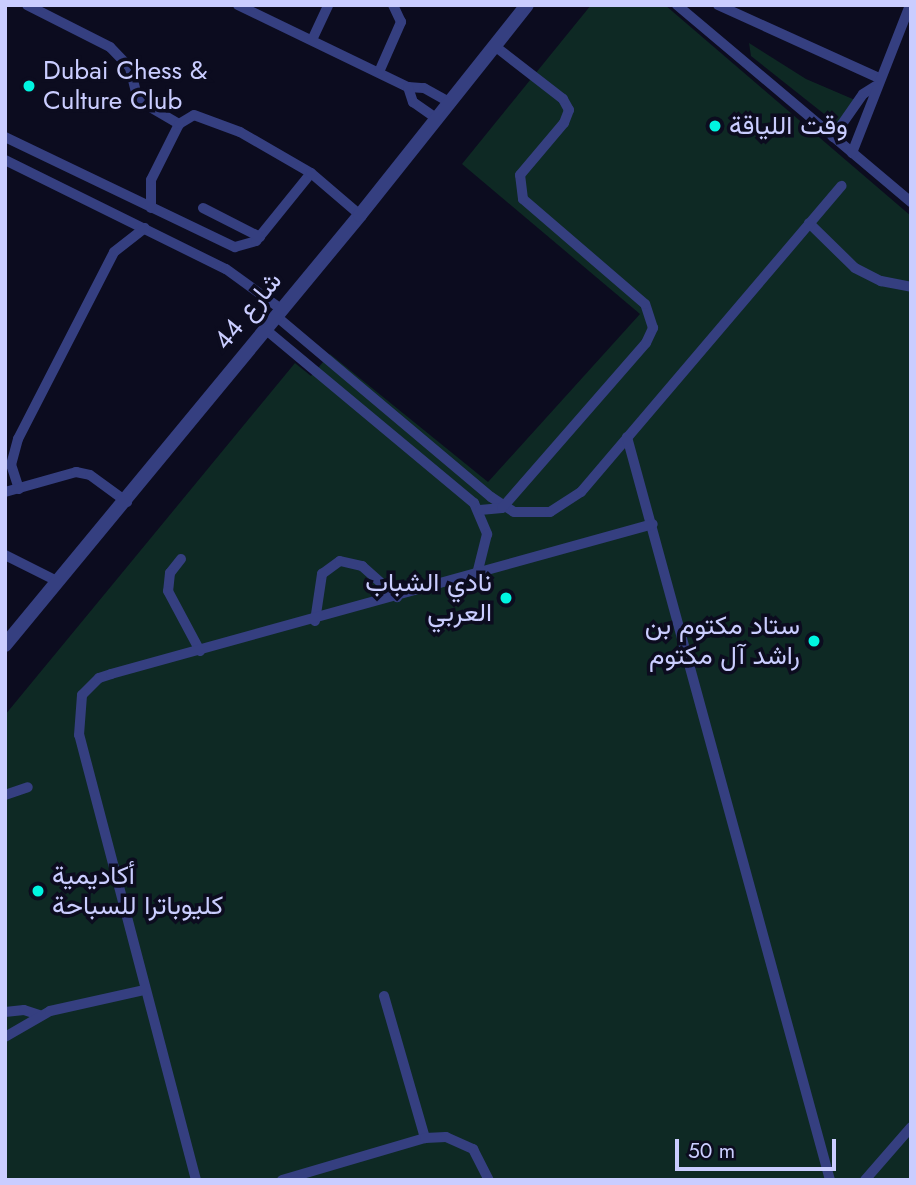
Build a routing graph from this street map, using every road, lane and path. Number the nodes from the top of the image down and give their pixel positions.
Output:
1 (27, 5) edge
2 (238, 5) edge
3 (328, 5) edge
4 (393, 5) edge
5 (527, 5) edge
6 (677, 5) edge
7 (718, 5) edge
8 (910, 5) edge
9 (312, 40) junction
10 (496, 47) junction
11 (379, 72) junction
12 (878, 82) junction
13 (408, 87) junction
14 (451, 103) junction
15 (437, 119) junction
16 (179, 124) junction
17 (5, 137) edge
18 (834, 137) junction
19 (852, 153) junction
20 (5, 160) edge
21 (311, 173) junction
22 (841, 186) dead end
23 (911, 202) edge
24 (151, 208) junction
25 (203, 208) dead end
26 (360, 215) junction
27 (809, 223) junction
28 (145, 228) junction
29 (260, 237) junction
30 (911, 287) edge
31 (278, 312) junction
32 (265, 329) junction
33 (627, 437) junction
34 (19, 489) junction
35 (5, 492) edge
36 (127, 502) junction
37 (504, 506) junction
38 (480, 510) junction
39 (653, 524) junction
40 (5, 555) edge
41 (181, 559) dead end
42 (477, 574) junction
43 (59, 582) junction
44 (397, 597) junction
45 (315, 621) junction
46 (5, 645) edge
47 (200, 650) junction
48 (28, 787) dead end
49 (5, 795) edge
50 (145, 990) junction
51 (384, 996) dead end
52 (5, 1012) edge
53 (39, 1015) junction
54 (5, 1037) edge
55 (911, 1127) edge
56 (425, 1138) junction
57 (196, 1180) edge
58 (282, 1180) edge
59 (489, 1180) edge
60 (830, 1180) edge
61 (865, 1180) edge

1 - 16 lane
2 - 9 lane
3 - 9 lane
4 - 11 lane
5 - 10 street, شارع 44
6 - 18 lane
7 - 12 lane
8 - 12 lane
9 - 11 lane
10 - 14 street, شارع 44
10 - 37 lane
11 - 13 lane
12 - 18 lane
12 - 19 lane
13 - 14 lane
13 - 15 lane
14 - 15 street, شارع 44
15 - 26 street, شارع 44
16 - 21 lane
16 - 24 lane
17 - 24 lane
18 - 19 lane
19 - 23 lane
20 - 28 lane
21 - 26 lane
21 - 29 lane
22 - 27 lane
24 - 29 lane
25 - 29 lane
26 - 31 street, شارع 44
27 - 30 lane
27 - 33 lane
28 - 31 lane
28 - 34 lane
31 - 32 street, شارع 44
31 - 37 lane
32 - 36 street, شارع 44
32 - 38 lane
33 - 37 lane
33 - 39 lane
34 - 35 lane
34 - 36 lane
36 - 43 street, شارع 44
37 - 38 lane
38 - 42 lane
39 - 42 lane
39 - 60 lane
40 - 43 lane
41 - 47 lane
42 - 44 lane
43 - 46 street, شارع 44
44 - 45 lane
44 - 45 lane
45 - 47 lane
47 - 50 lane
48 - 49 lane
50 - 53 lane
50 - 57 lane
51 - 56 lane
52 - 53 lane
53 - 54 lane
55 - 61 lane
56 - 58 lane
56 - 59 lane

